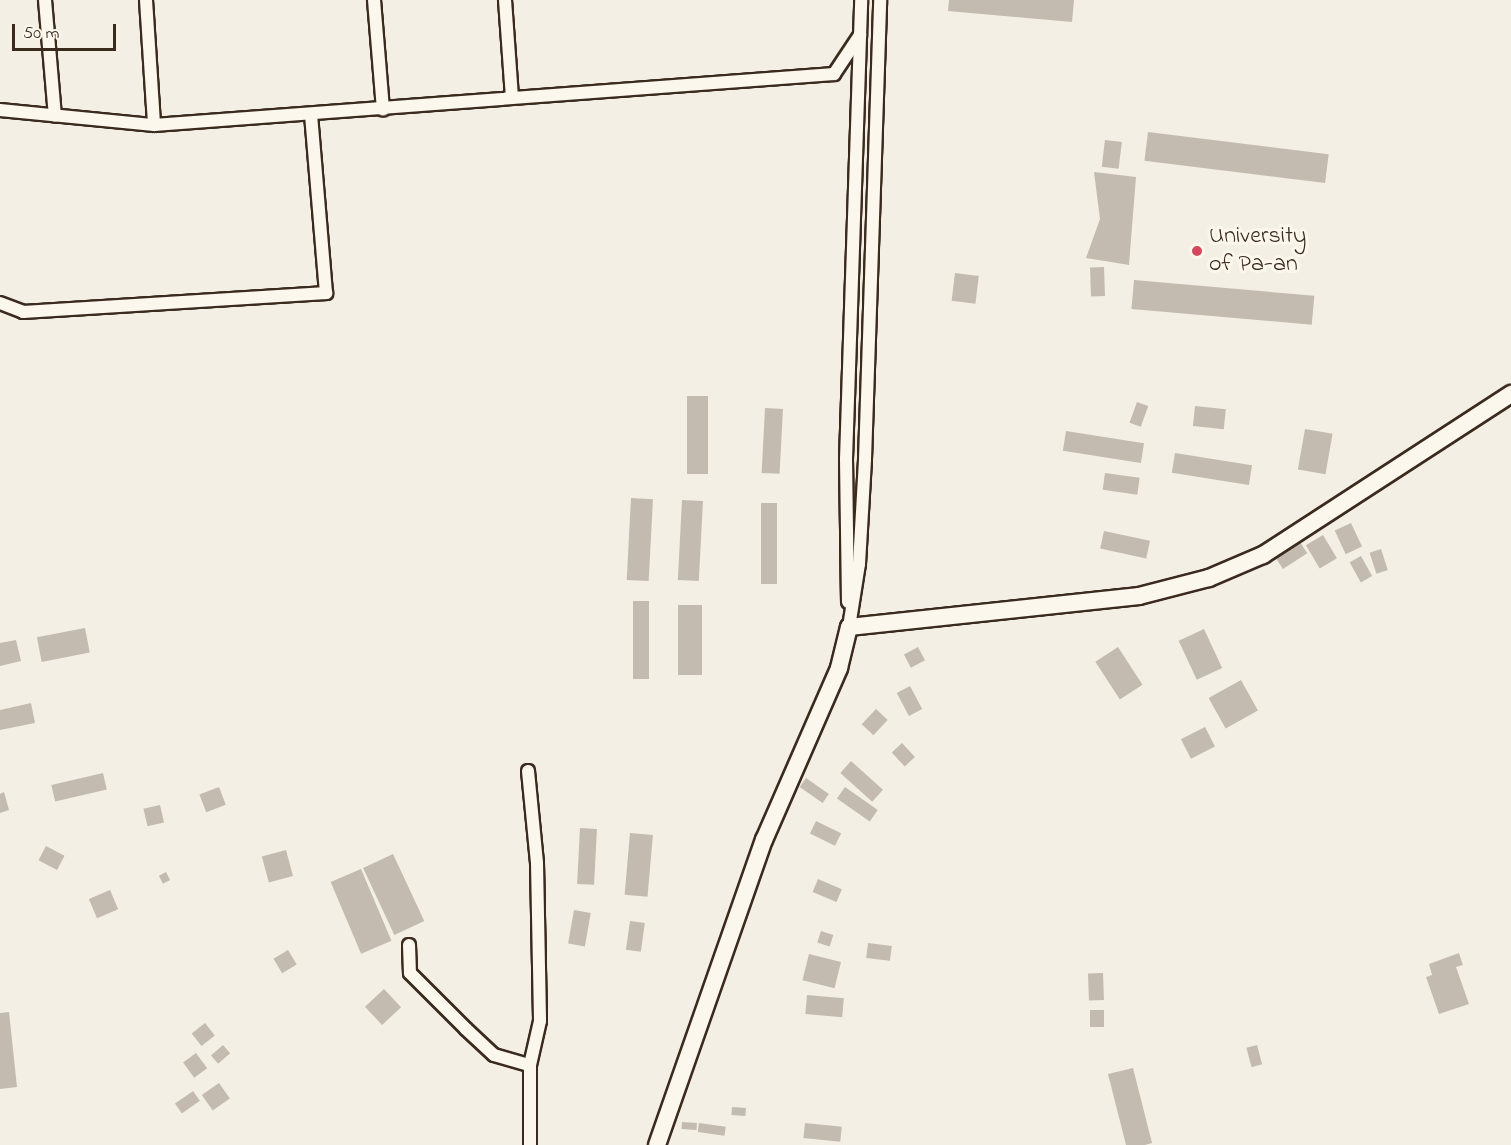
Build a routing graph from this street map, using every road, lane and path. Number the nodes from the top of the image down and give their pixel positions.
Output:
1 (45, 0) edge
2 (146, 0) edge
3 (374, 0) edge
4 (505, 0) edge
5 (861, 0) edge
6 (880, 0) edge
7 (860, 35) junction
8 (512, 97) junction
9 (0, 110) edge
10 (383, 110) junction
11 (311, 114) junction
12 (55, 116) junction
13 (154, 125) junction
14 (0, 303) edge
15 (1511, 394) edge
16 (846, 459) junction
17 (865, 459) junction
18 (849, 627) junction
19 (528, 771) dead end
20 (409, 945) dead end
21 (530, 1065) junction
22 (530, 1145) edge
23 (657, 1145) edge

1 - 12 street
2 - 13 street
3 - 10 street
4 - 8 street
5 - 7 street
6 - 17 street
7 - 8 street
7 - 16 street
8 - 10 street
9 - 12 street
10 - 11 street
11 - 13 street
11 - 14 street
12 - 13 street
15 - 18 street
16 - 17 street
16 - 18 street
17 - 18 street
18 - 23 street
19 - 21 street
20 - 21 street
21 - 22 street

